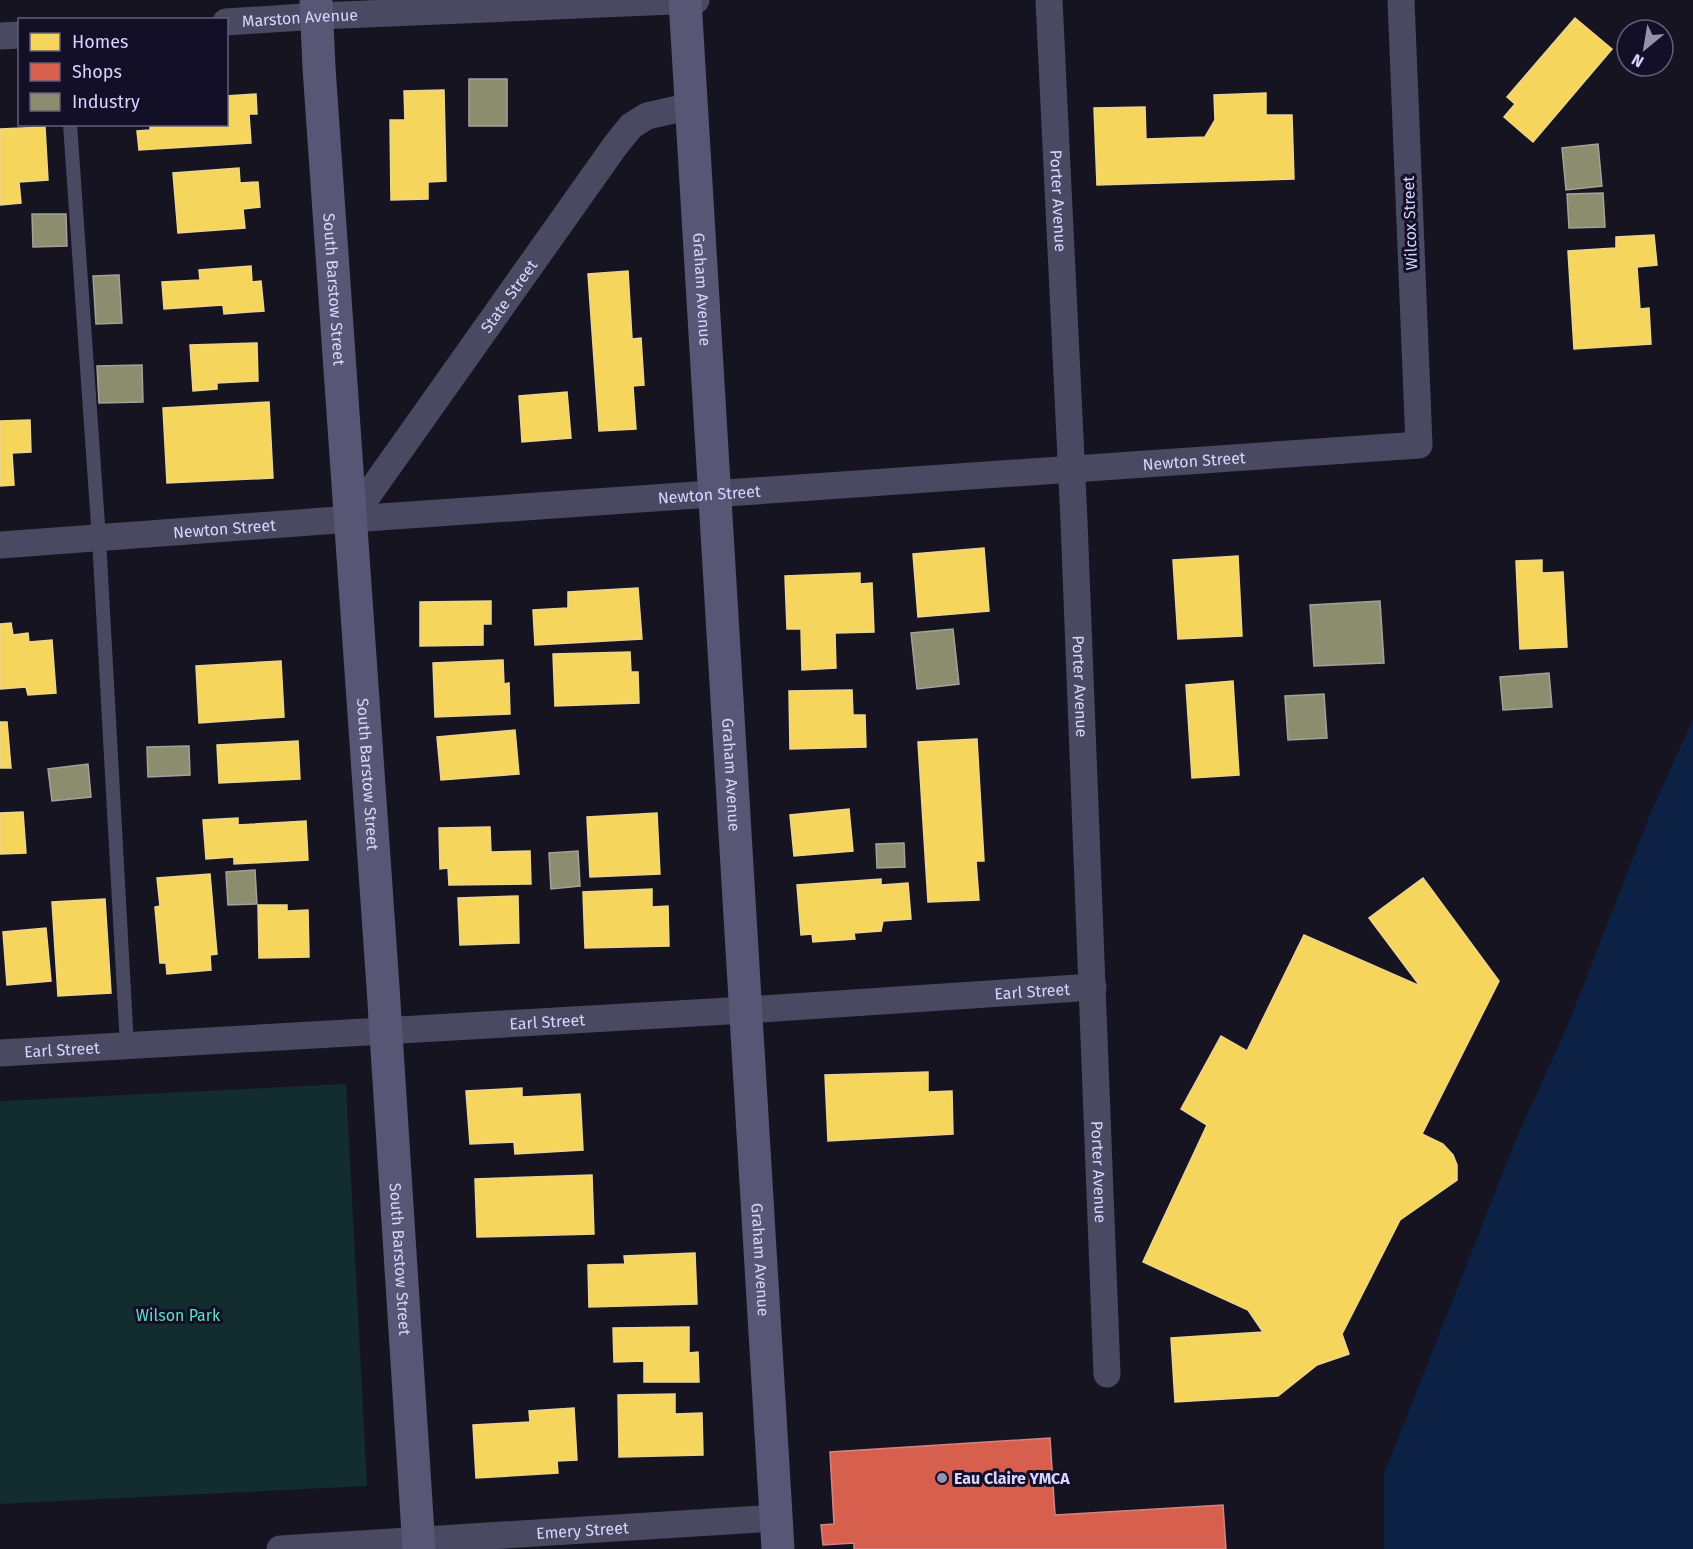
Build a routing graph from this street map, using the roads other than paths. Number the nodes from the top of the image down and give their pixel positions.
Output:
1 (688, 0) edge
2 (1049, 0) edge
3 (1401, 0) edge
4 (317, 8) edge
5 (228, 22) edge
6 (18, 35) edge
7 (0, 36) edge
8 (691, 106) junction
9 (70, 126) edge
10 (1419, 445) joint
11 (1071, 470) junction
12 (714, 494) junction
13 (351, 519) junction
14 (99, 539) junction
15 (0, 545) edge
16 (1093, 987) junction
17 (746, 1010) junction
18 (385, 1031) junction
19 (127, 1046) junction
20 (0, 1053) edge
21 (1107, 1374) dead end
22 (777, 1534) edge
23 (419, 1545) edge
24 (280, 1549) edge

1 - 4 street, Marston Avenue
1 - 8 street, Graham Avenue
2 - 11 street, Porter Avenue
3 - 10 street, Wilcox Street
4 - 5 street, Marston Avenue
4 - 13 street, South Barstow Street
6 - 7 street
8 - 12 street, Graham Avenue
8 - 13 street, State Street
9 - 14 lane
10 - 11 street, Newton Street
11 - 12 street, Newton Street
11 - 16 street, Porter Avenue
12 - 13 street, Newton Street
12 - 17 street, Graham Avenue
13 - 14 street, Newton Street
13 - 18 street, South Barstow Street
14 - 15 street, Newton Street
14 - 19 lane
16 - 17 street, Earl Street
16 - 21 street, Porter Avenue
17 - 18 street, Earl Street
17 - 22 street, Graham Avenue
18 - 19 street, Earl Street
18 - 23 street, South Barstow Street
19 - 20 street, Earl Street
22 - 23 street, Emery Street
23 - 24 street, Emery Street

